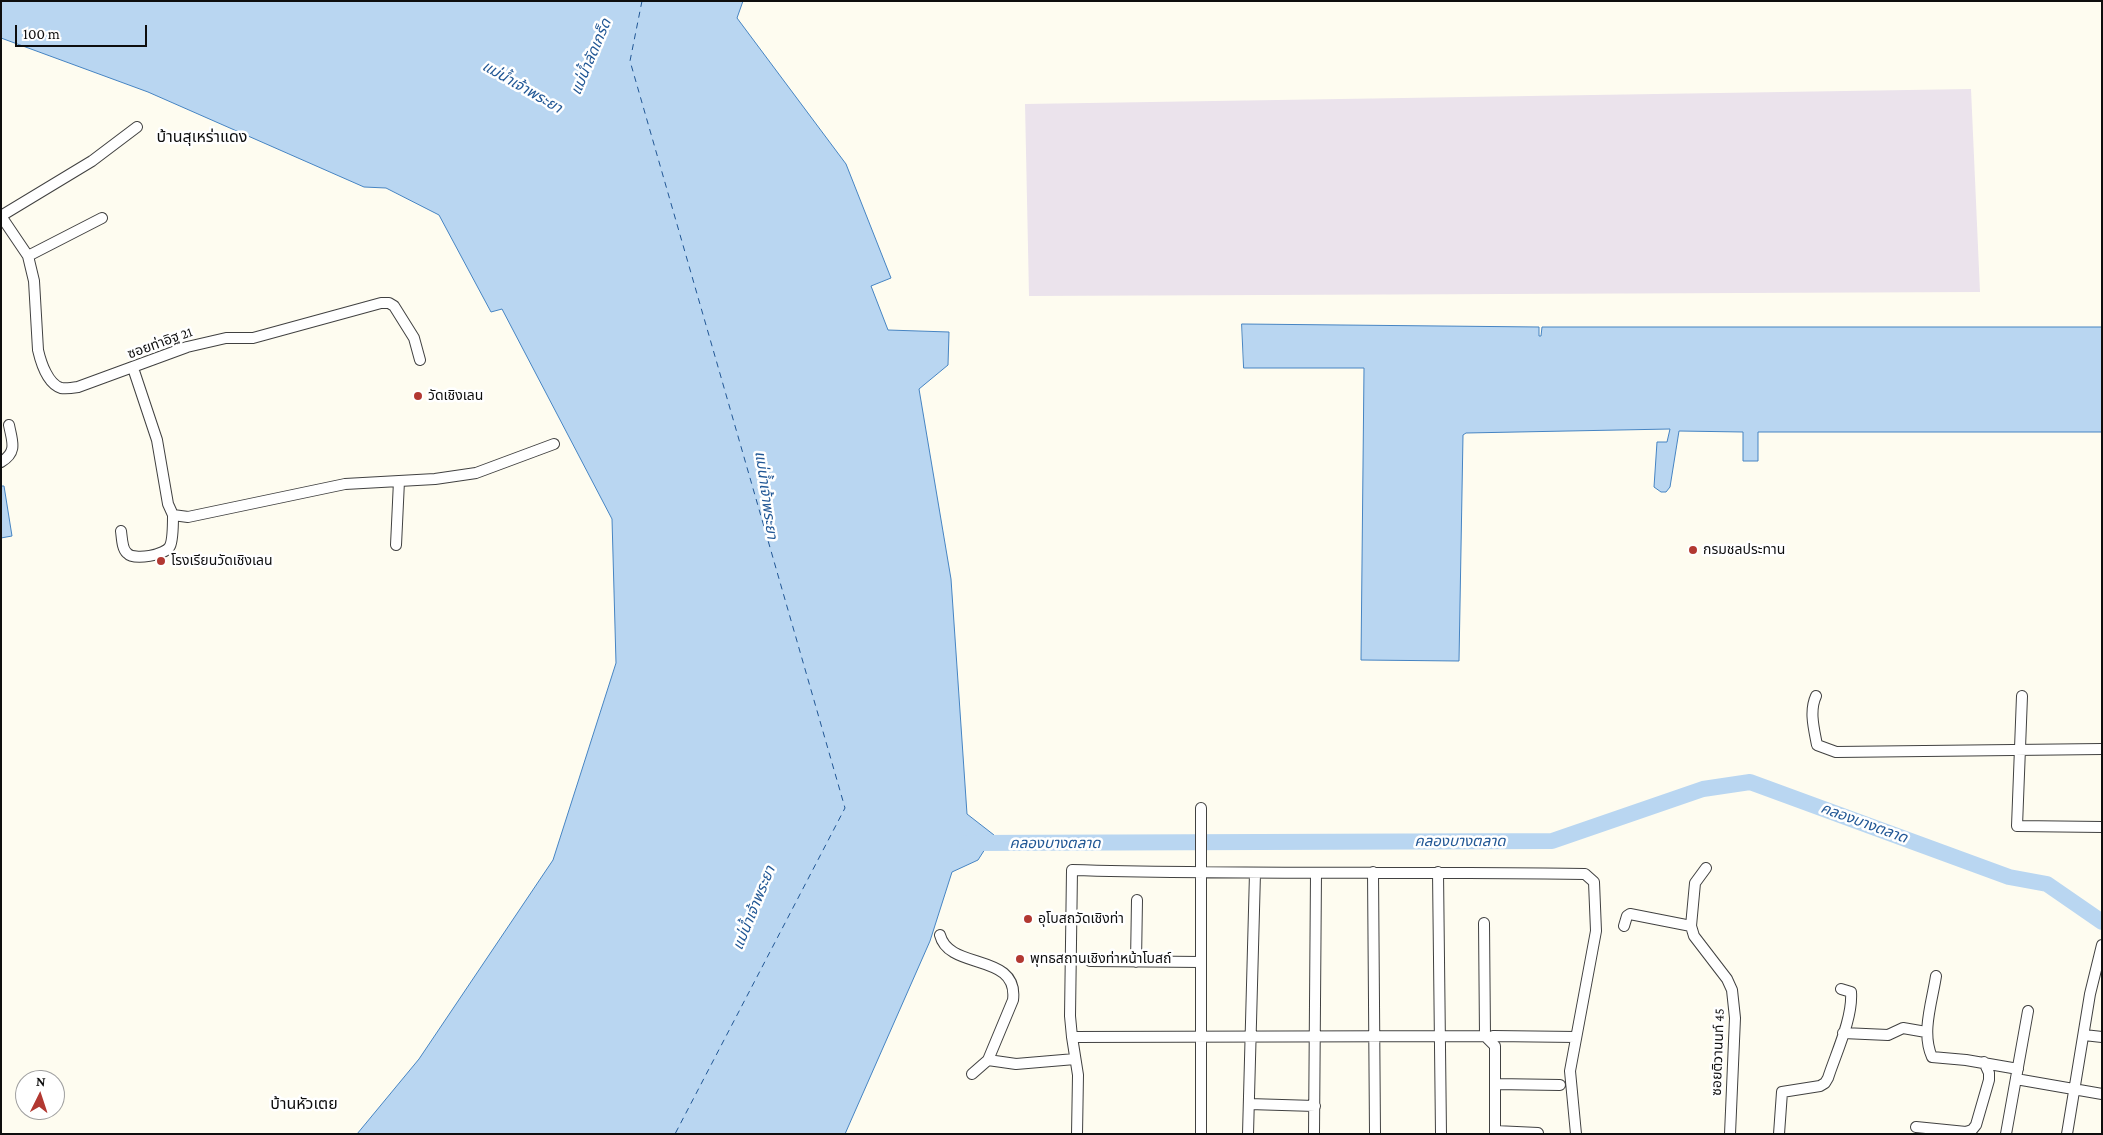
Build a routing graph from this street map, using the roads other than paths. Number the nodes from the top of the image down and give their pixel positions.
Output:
1 (137, 127) dead end
2 (1, 216) edge
3 (102, 218) dead end
4 (28, 256) junction
5 (420, 360) dead end
6 (133, 368) junction
7 (9, 425) dead end
8 (554, 444) dead end
9 (1, 462) edge
10 (399, 481) junction
11 (174, 515) junction
12 (120, 531) dead end
13 (396, 545) dead end
14 (1816, 696) dead end
15 (2022, 696) dead end
16 (2021, 749) junction
17 (2102, 749) edge
18 (1201, 808) dead end
19 (2102, 827) edge
20 (1706, 868) dead end
21 (1316, 872) junction
22 (1373, 872) junction
23 (1438, 872) junction
24 (1255, 873) junction
25 (1200, 874) junction
26 (1137, 900) dead end
27 (1484, 923) dead end
28 (1624, 926) dead end
29 (1691, 926) junction
30 (940, 935) dead end
31 (2102, 945) edge
32 (1090, 961) dead end
33 (1136, 962) junction
34 (1201, 962) junction
35 (1936, 976) dead end
36 (1841, 989) dead end
37 (2028, 1011) dead end
38 (1926, 1032) junction
39 (1843, 1033) junction
40 (2084, 1035) junction
41 (1201, 1036) junction
42 (1251, 1036) junction
43 (1315, 1036) junction
44 (1375, 1036) junction
45 (1440, 1036) junction
46 (1072, 1037) junction
47 (1487, 1037) junction
48 (1576, 1037) junction
49 (2102, 1038) edge
50 (1075, 1059) junction
51 (988, 1060) junction
52 (1984, 1062) junction
53 (972, 1074) dead end
54 (2017, 1074) junction
55 (1496, 1084) junction
56 (1560, 1085) dead end
57 (2074, 1089) junction
58 (2102, 1094) edge
59 (1249, 1104) junction
60 (1314, 1106) junction
61 (1916, 1127) dead end
62 (1495, 1132) edge
63 (1538, 1133) edge
64 (1077, 1134) edge
65 (1201, 1134) edge
66 (1248, 1134) edge
67 (1314, 1134) edge
68 (1375, 1134) edge
69 (1441, 1134) edge
70 (1576, 1134) edge
71 (1730, 1134) edge
72 (1779, 1134) edge
73 (2006, 1134) edge
74 (2067, 1134) edge

1 - 2 street
2 - 4 street, ซอยท่าอิฐ 21
3 - 4 street
4 - 6 street, ซอยท่าอิฐ 21
5 - 6 street, ซอยท่าอิฐ 21
6 - 11 street
7 - 9 street
8 - 10 street
10 - 11 street
10 - 13 street
11 - 12 street
14 - 16 street
15 - 16 street
16 - 17 street
16 - 19 street
18 - 25 street
20 - 29 street
21 - 22 street
21 - 24 street
21 - 43 street
22 - 23 street
22 - 44 street
23 - 45 street
23 - 48 street
24 - 25 street
24 - 42 street
25 - 34 street
25 - 46 street
26 - 33 street
27 - 47 street
28 - 29 street
29 - 71 street, ซอยติวานนท์ 45
30 - 51 street
31 - 40 street
32 - 33 street
33 - 34 street
34 - 41 street
35 - 38 street
36 - 39 street
37 - 54 street
38 - 39 street
38 - 52 street
39 - 72 street
40 - 49 street
40 - 57 street
41 - 42 street
41 - 46 street
41 - 65 street
42 - 43 street
42 - 59 street
43 - 44 street
43 - 60 street
44 - 45 street
44 - 68 street
45 - 47 street
45 - 69 street
46 - 50 street
47 - 48 street
47 - 55 street
48 - 70 street
50 - 51 street
50 - 64 street
51 - 53 street
52 - 54 street
52 - 61 street
54 - 57 street
54 - 73 street
55 - 56 street
55 - 62 street
57 - 58 street
57 - 74 street
59 - 60 street
59 - 66 street
60 - 67 street
62 - 63 street

